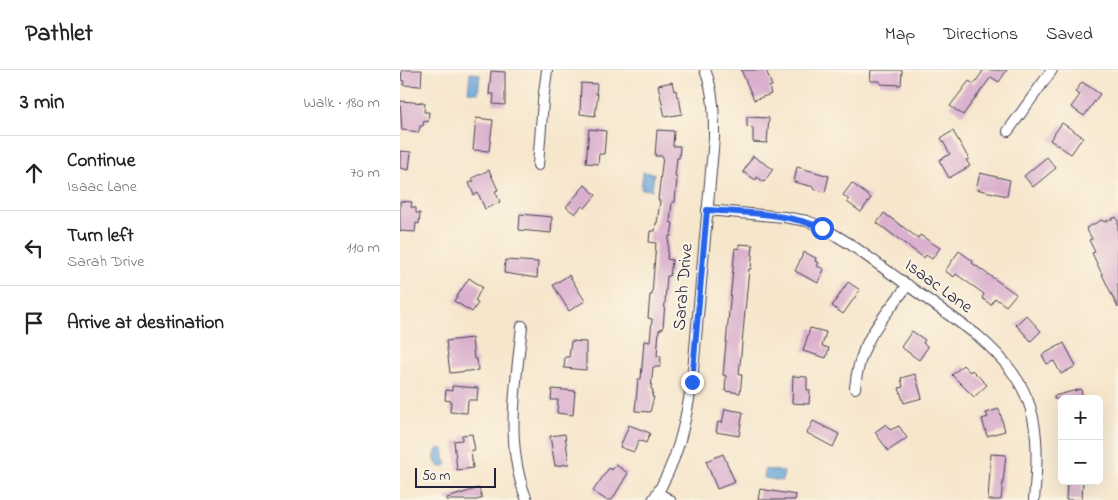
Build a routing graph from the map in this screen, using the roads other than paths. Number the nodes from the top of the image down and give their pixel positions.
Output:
1 (547, 70) edge
2 (705, 70) edge
3 (1052, 70) edge
4 (1008, 131) dead end
5 (538, 165) dead end
6 (707, 210) junction
7 (908, 285) junction
8 (522, 326) dead end
9 (855, 388) dead end
10 (656, 496) edge
11 (527, 500) edge
12 (670, 500) edge
13 (1034, 500) edge

1 - 5 street
2 - 6 street, Sarah Drive
3 - 4 street
6 - 7 street, Isaac Lane
6 - 10 street, Sarah Drive
7 - 9 street
7 - 13 street, Isaac Lane
8 - 11 street
10 - 12 street

